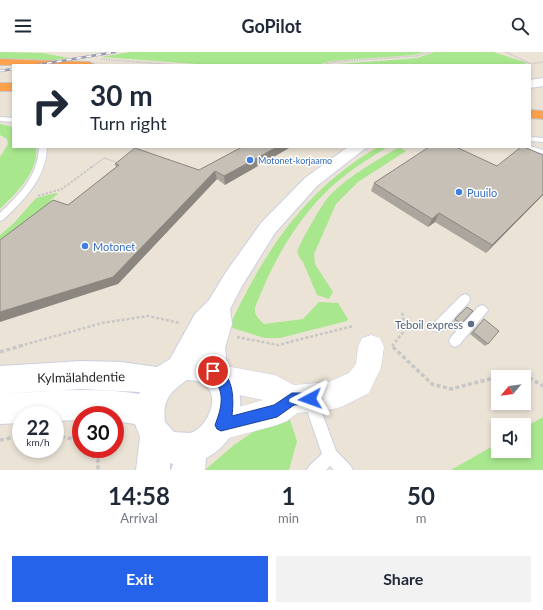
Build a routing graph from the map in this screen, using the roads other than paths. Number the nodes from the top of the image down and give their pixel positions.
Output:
1 (0, 62) edge
2 (59, 64) edge
3 (543, 82) edge
4 (531, 84) edge
5 (0, 87) edge
6 (12, 87) edge
7 (531, 106) edge
8 (543, 108) edge
9 (531, 114) edge
10 (543, 116) edge
11 (0, 119) edge
12 (12, 120) edge
13 (531, 139) edge
14 (543, 140) edge
15 (43, 148) edge
16 (358, 148) edge
17 (529, 148) edge
18 (543, 152) edge
19 (0, 218) edge
20 (465, 299) dead end
21 (218, 308) junction
22 (482, 310) dead end
23 (438, 327) dead end
24 (455, 341) dead end
25 (383, 345) road end
26 (217, 374) junction
27 (171, 375) junction
28 (0, 380) edge
29 (301, 399) junction
30 (0, 409) edge
31 (153, 424) junction
32 (221, 425) junction
33 (330, 456) junction
34 (190, 459) edge
35 (153, 470) edge
36 (315, 470) edge
37 (344, 470) edge

1 - 2 highway
3 - 4 main road
5 - 6 highway
7 - 8 highway
9 - 10 highway
11 - 12 lane
13 - 14 lane
15 - 19 lane
16 - 21 main road
17 - 18 lane
20 - 23 lane
21 - 26 main road
21 - 27 main road
22 - 24 lane
25 - 29 street
26 - 27 main road
26 - 29 street
26 - 32 main road
27 - 28 main road, Kylmälahdentie
27 - 31 main road
29 - 32 street
29 - 33 lane
30 - 31 main road
31 - 34 main road
31 - 35 main road
32 - 34 main road
33 - 36 lane
33 - 37 lane

